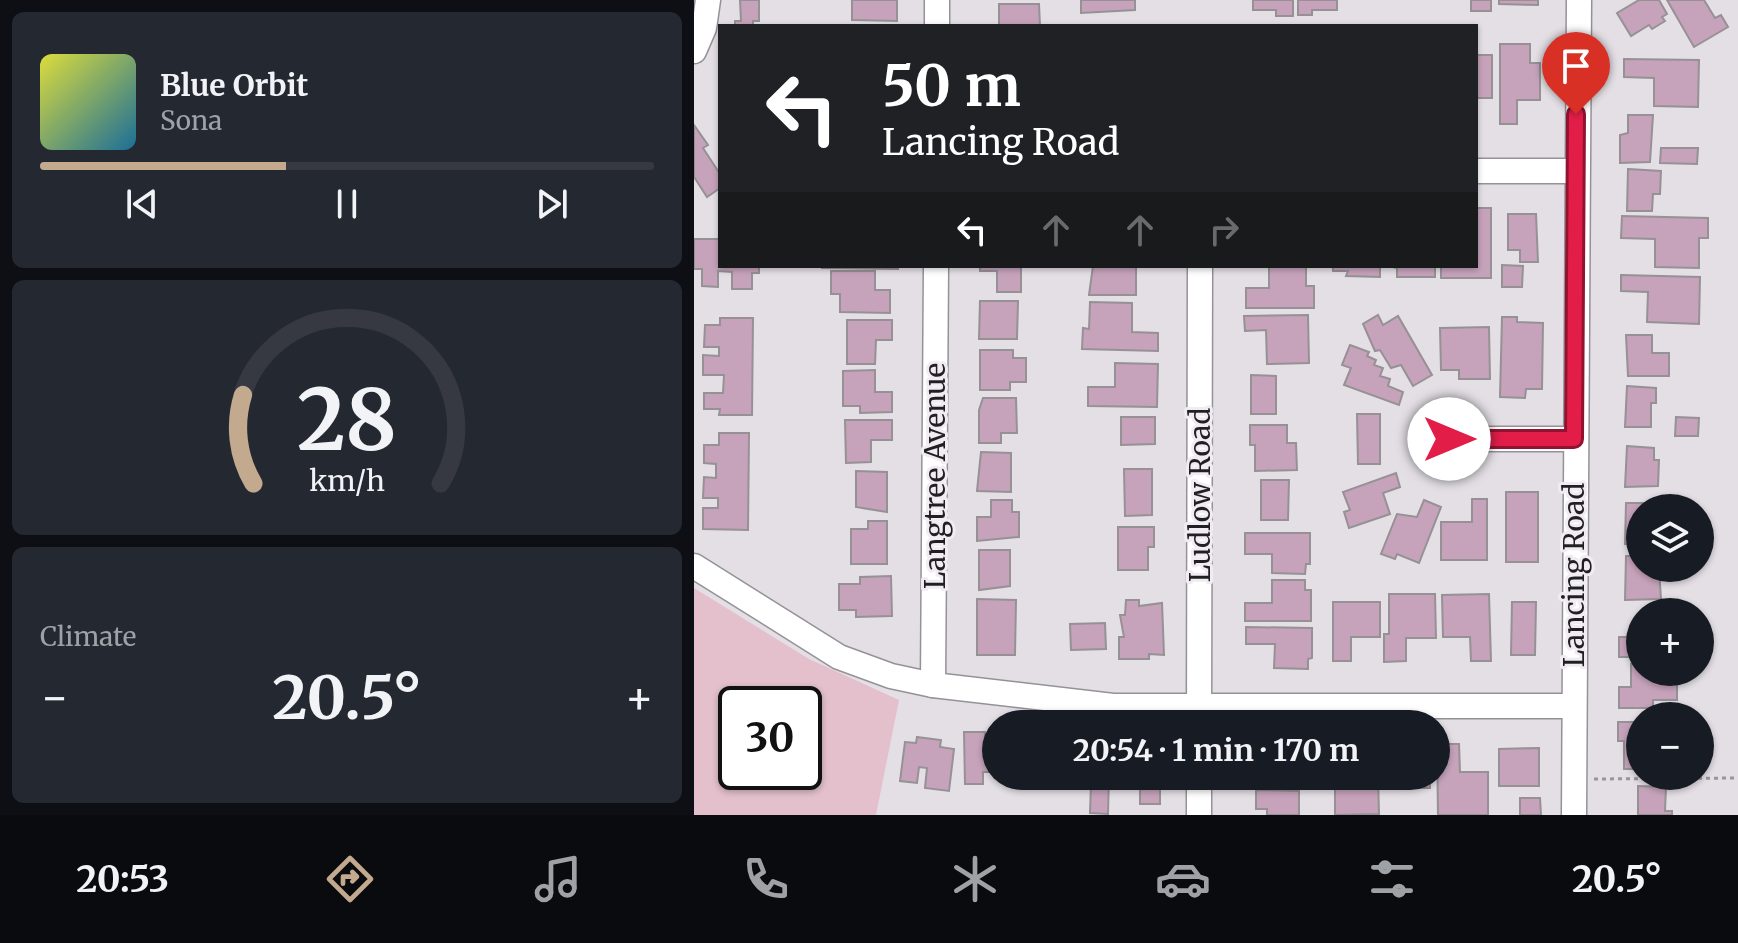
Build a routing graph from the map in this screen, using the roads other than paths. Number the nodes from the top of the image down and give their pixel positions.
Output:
1 (708, 0) edge
2 (937, 0) edge
3 (1579, 0) edge
4 (937, 24) edge
5 (694, 51) edge
6 (1478, 171) edge
7 (1575, 171) junction
8 (936, 268) edge
9 (1200, 268) edge
10 (1449, 439) dead end
11 (1574, 439) junction
12 (694, 566) edge
13 (933, 685) junction
14 (1574, 706) junction
15 (1142, 710) edge
16 (1199, 710) edge
17 (1407, 710) edge
18 (1199, 790) edge
19 (1199, 815) edge
20 (1574, 815) edge

1 - 5 street
2 - 4 street
3 - 7 street, Lancing Road
6 - 7 street
7 - 11 street, Lancing Road
8 - 13 street, Langtree Avenue
9 - 16 street, Ludlow Road
10 - 11 street
11 - 14 street, Lancing Road
12 - 13 street
13 - 15 street
14 - 17 street
14 - 20 street, Lancing Road
18 - 19 street

